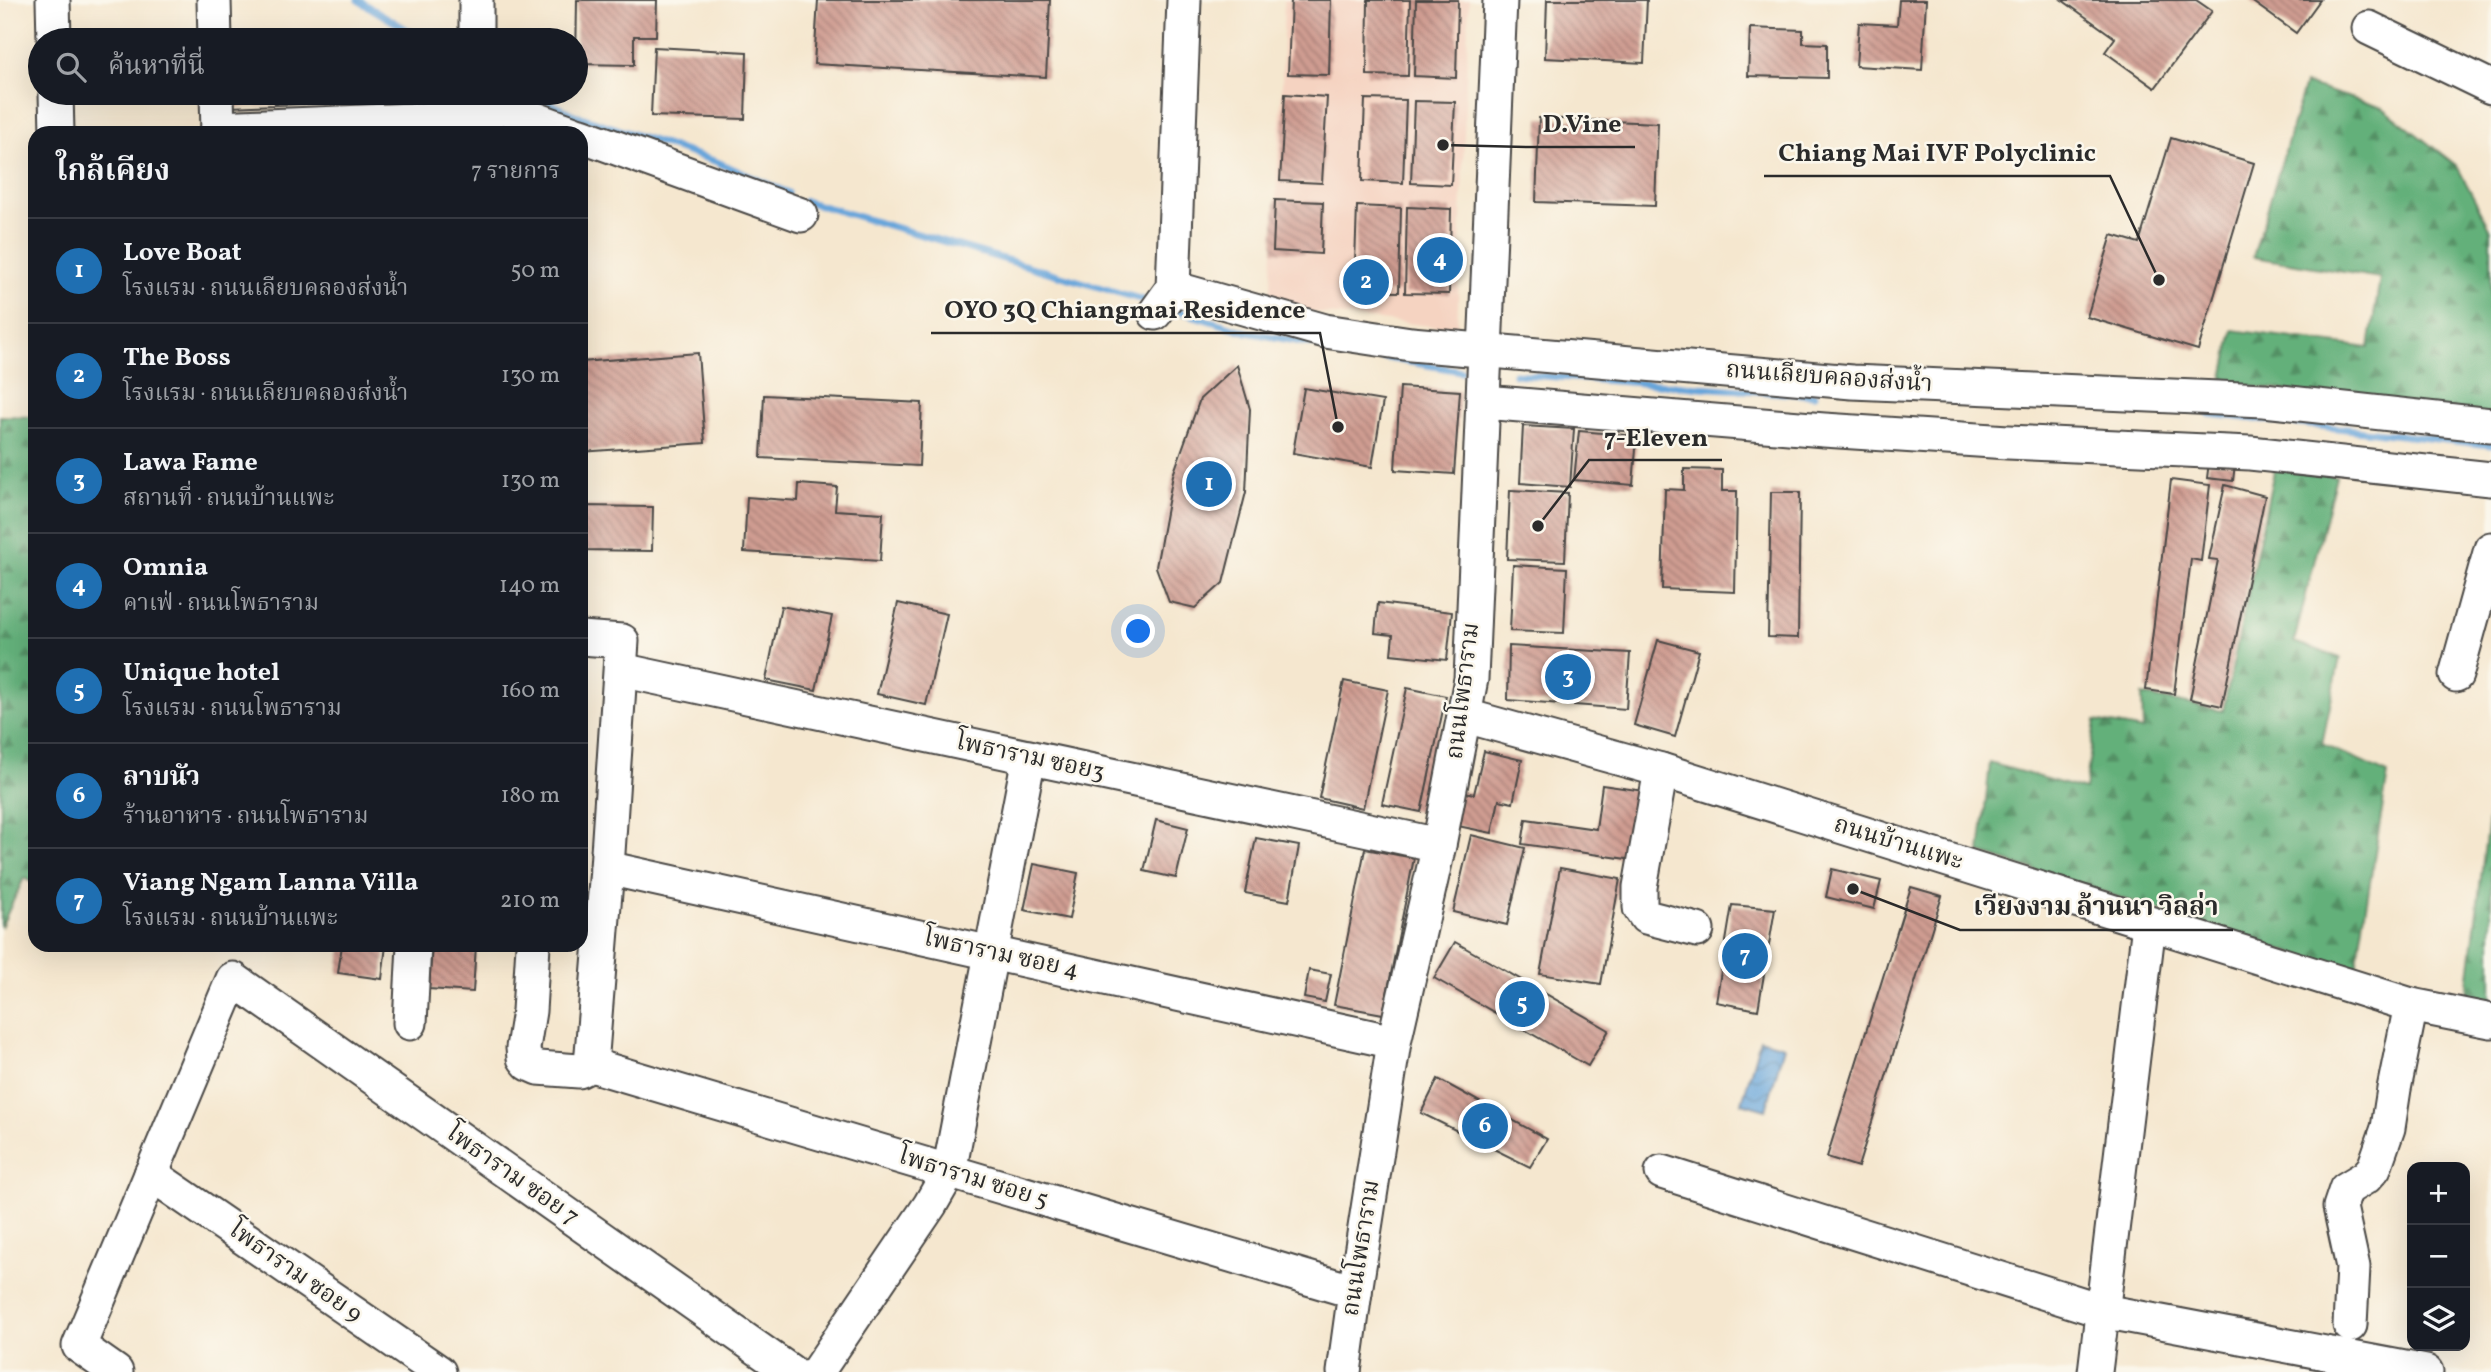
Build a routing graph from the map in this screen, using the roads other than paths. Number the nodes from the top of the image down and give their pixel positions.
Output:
1 (53, 0) edge
2 (214, 0) edge
3 (476, 0) edge
4 (1184, 0) edge
5 (1500, 0) edge
6 (54, 28) edge
7 (215, 28) edge
8 (476, 28) edge
9 (2369, 28) dead end
10 (2491, 87) edge
11 (56, 105) edge
12 (217, 105) edge
13 (485, 110) edge
14 (57, 126) edge
15 (218, 126) edge
16 (282, 126) edge
17 (548, 126) edge
18 (588, 138) edge
19 (802, 215) dead end
20 (1486, 351) junction
21 (1484, 402) junction
22 (2491, 425) edge
23 (2491, 479) edge
24 (2491, 549) edge
25 (588, 639) edge
26 (621, 670) junction
27 (2456, 675) dead end
28 (1466, 716) junction
29 (1029, 758) junction
30 (1661, 770) junction
31 (1439, 845) junction
32 (607, 868) junction
33 (2149, 924) junction
34 (1698, 930) dead end
35 (414, 952) edge
36 (533, 952) edge
37 (991, 953) junction
38 (2412, 1005) junction
39 (2491, 1021) edge
40 (410, 1023) dead end
41 (1394, 1042) junction
42 (591, 1065) junction
43 (1662, 1171) dead end
44 (949, 1172) junction
45 (151, 1174) junction
46 (1355, 1292) junction
47 (2103, 1311) junction
48 (2350, 1325) dead end
49 (116, 1372) edge
50 (439, 1372) edge
51 (791, 1372) edge
52 (817, 1372) edge
53 (1344, 1372) edge
54 (2095, 1372) edge
55 (2426, 1372) edge

1 - 6 street
2 - 7 street
3 - 8 street
4 - 20 street, ถนนเลียบคลองส่งน้ำ
5 - 20 street, ถนนโพธาราม
9 - 10 street
11 - 14 street
12 - 15 street
13 - 16 street
13 - 17 street
18 - 19 street
20 - 21 street, ถนนโพธาราม
20 - 22 street, ถนนเลียบคลองส่งน้ำ
21 - 23 street
21 - 28 street, ถนนโพธาราม
24 - 27 street
25 - 26 street
26 - 29 street, โพธาราม ซอย3
26 - 32 street
28 - 30 street, ถนนบ้านแพะ
28 - 31 street, ถนนโพธาราม
29 - 31 street, โพธาราม ซอย3
29 - 37 street
30 - 33 street, ถนนบ้านแพะ
30 - 34 street
31 - 41 street, ถนนโพธาราม
32 - 37 street, โพธาราม ซอย 4
32 - 42 street
33 - 38 street, ถนนบ้านแพะ
33 - 47 street
35 - 40 street
36 - 42 street
37 - 41 street, โพธาราม ซอย 4
37 - 44 street
38 - 39 street, ถนนบ้านแพะ
38 - 48 street
41 - 46 street, ถนนโพธาราม
42 - 44 street, โพธาราม ซอย 5
43 - 47 street
44 - 46 street, โพธาราม ซอย 5
44 - 52 street
45 - 49 street
45 - 50 street, โพธาราม ซอย 9
45 - 51 street, โพธาราม ซอย 7
46 - 53 street, ถนนโพธาราม
47 - 54 street
47 - 55 street

